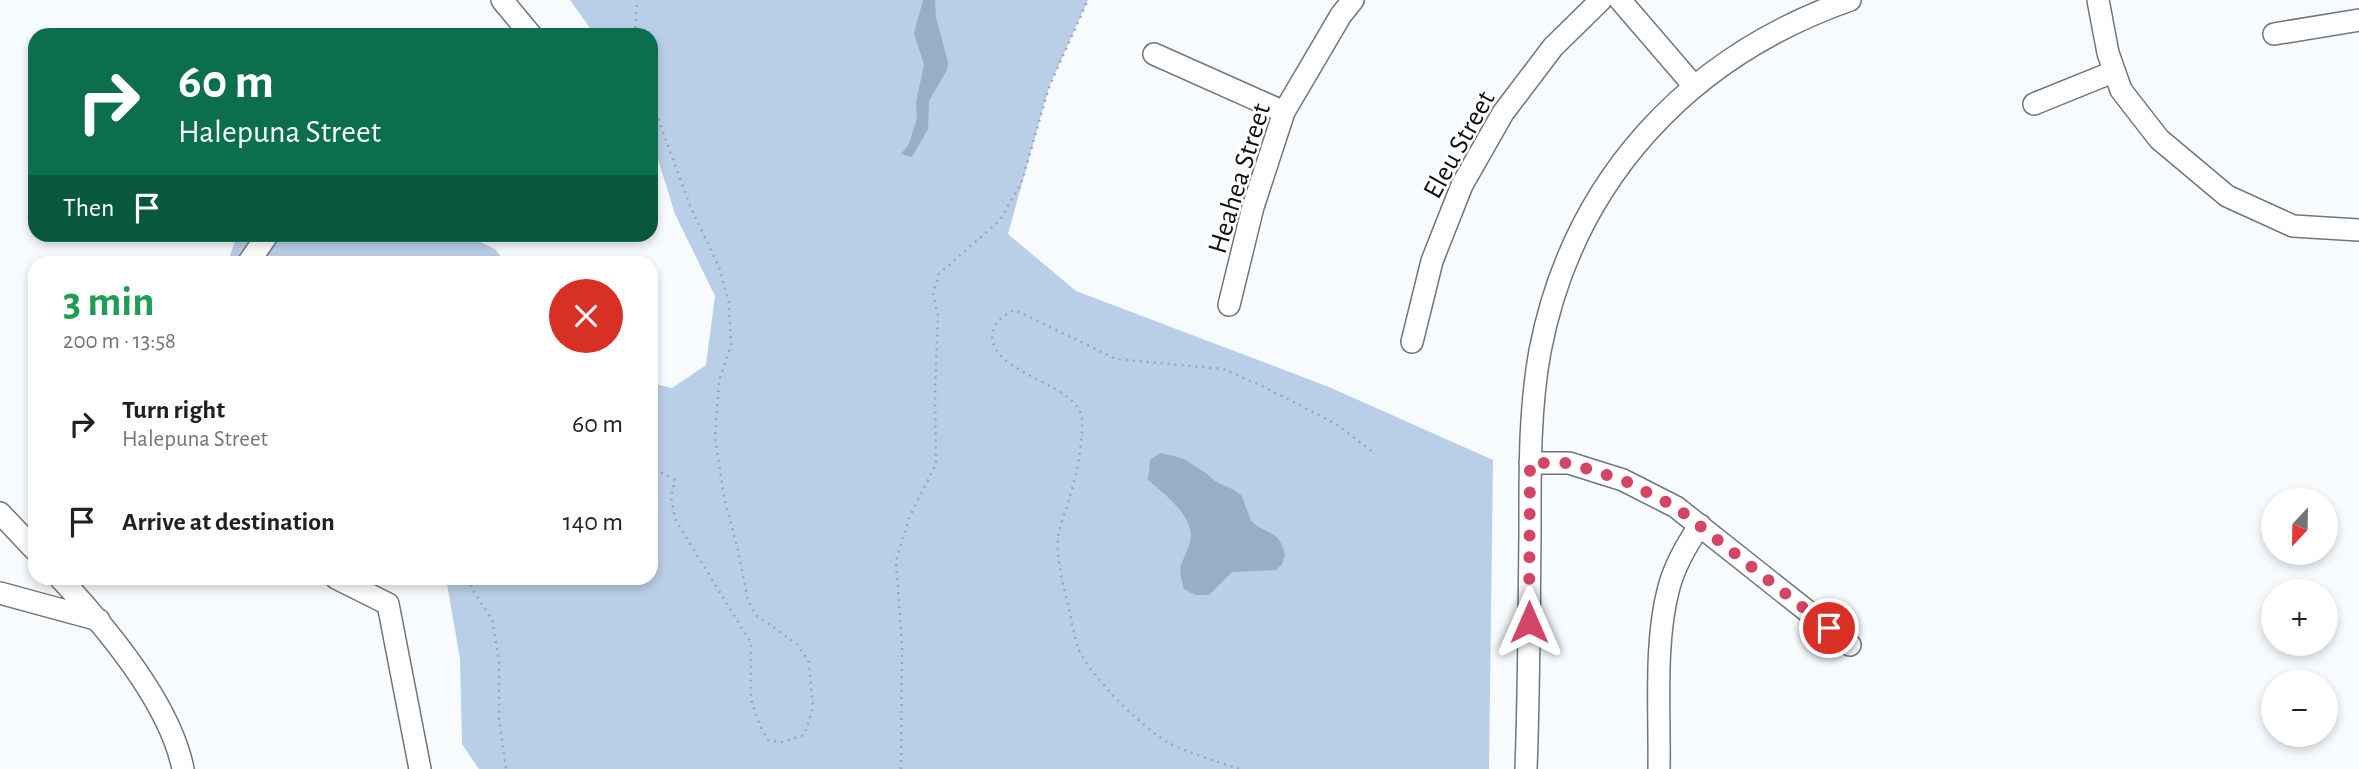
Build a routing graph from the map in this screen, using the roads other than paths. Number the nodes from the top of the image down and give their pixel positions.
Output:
1 (502, 0) edge
2 (1353, 0) edge
3 (1601, 0) edge
4 (1620, 0) edge
5 (1850, 0) edge
6 (2098, 0) edge
7 (2359, 20) edge
8 (525, 28) edge
9 (2274, 34) dead end
10 (1154, 54) dead end
11 (2113, 72) junction
12 (1694, 86) junction
13 (2034, 104) dead end
14 (1284, 112) junction
15 (2359, 230) edge
16 (1229, 305) dead end
17 (1412, 342) dead end
18 (1530, 463) junction
19 (0, 513) edge
20 (1700, 525) junction
21 (28, 543) edge
22 (66, 585) edge
23 (350, 585) edge
24 (0, 593) edge
25 (99, 620) junction
26 (1850, 645) dead end
27 (183, 769) edge
28 (420, 769) edge
29 (1526, 769) edge
30 (1659, 769) edge

1 - 8 street
2 - 14 street, Heahea Street
3 - 17 street, Eleu Street
4 - 12 street
5 - 12 street
6 - 11 street
7 - 9 street
10 - 14 street
11 - 13 street
11 - 15 street
12 - 18 street
14 - 16 street, Heahea Street
18 - 20 street
18 - 29 street
19 - 21 street
20 - 26 street
20 - 30 street
22 - 25 street
23 - 28 street
24 - 25 street
25 - 27 street

